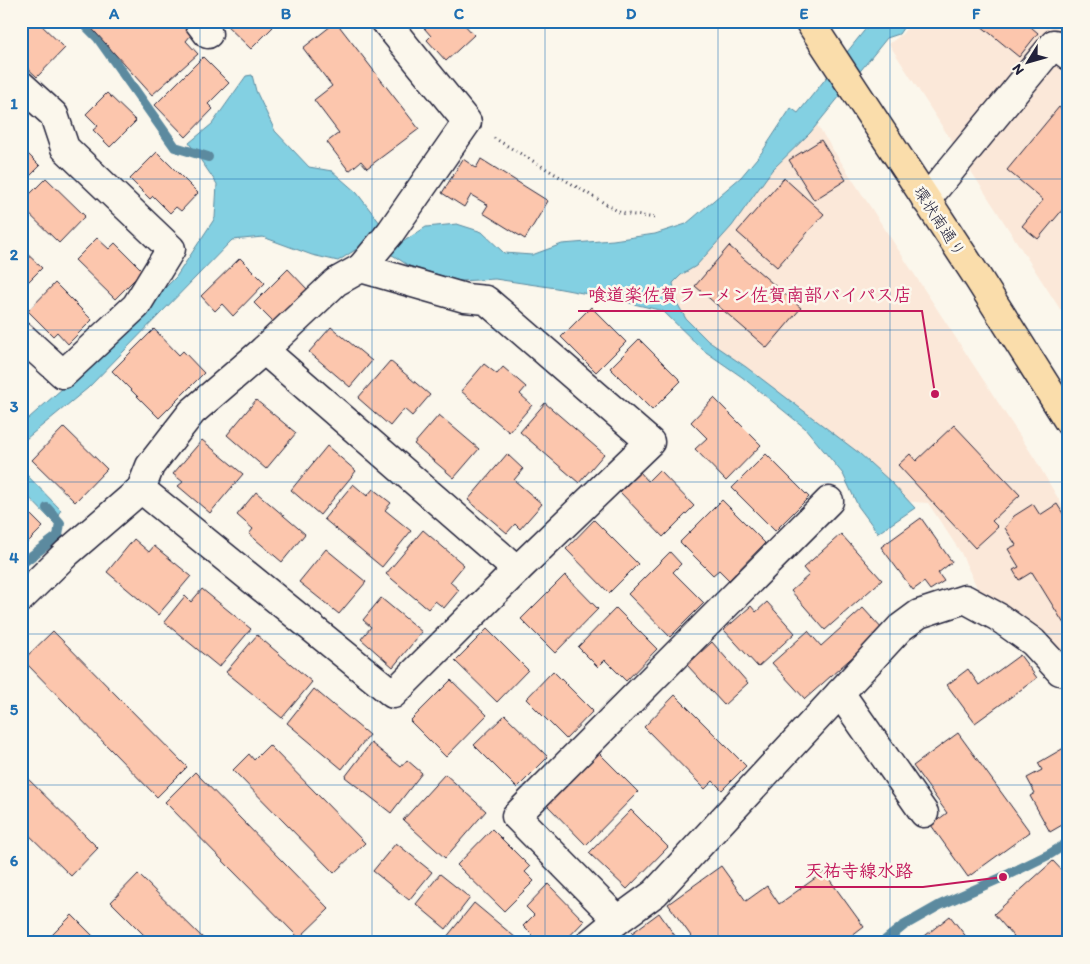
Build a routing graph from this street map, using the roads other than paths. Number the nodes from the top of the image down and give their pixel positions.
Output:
1 (385, 21) edge
2 (809, 21) edge
3 (1069, 56) edge
4 (21, 85) edge
5 (926, 200) junction
6 (375, 251) junction
7 (21, 336) edge
8 (264, 350) junction
9 (1069, 422) edge
10 (141, 489) junction
11 (830, 501) dead end
12 (518, 570) junction
13 (21, 598) edge
14 (1066, 676) edge
15 (840, 694) junction
16 (924, 813) dead end
17 (618, 920) junction
18 (590, 943) edge

1 - 6 street
2 - 5 highway, 環状南通り
3 - 5 street
4 - 7 street
5 - 9 highway, 環状南通り
6 - 8 street
6 - 12 street
8 - 10 street
8 - 12 street
10 - 12 street
10 - 13 street
11 - 17 street
14 - 15 street
15 - 16 street
15 - 17 street
17 - 18 street

